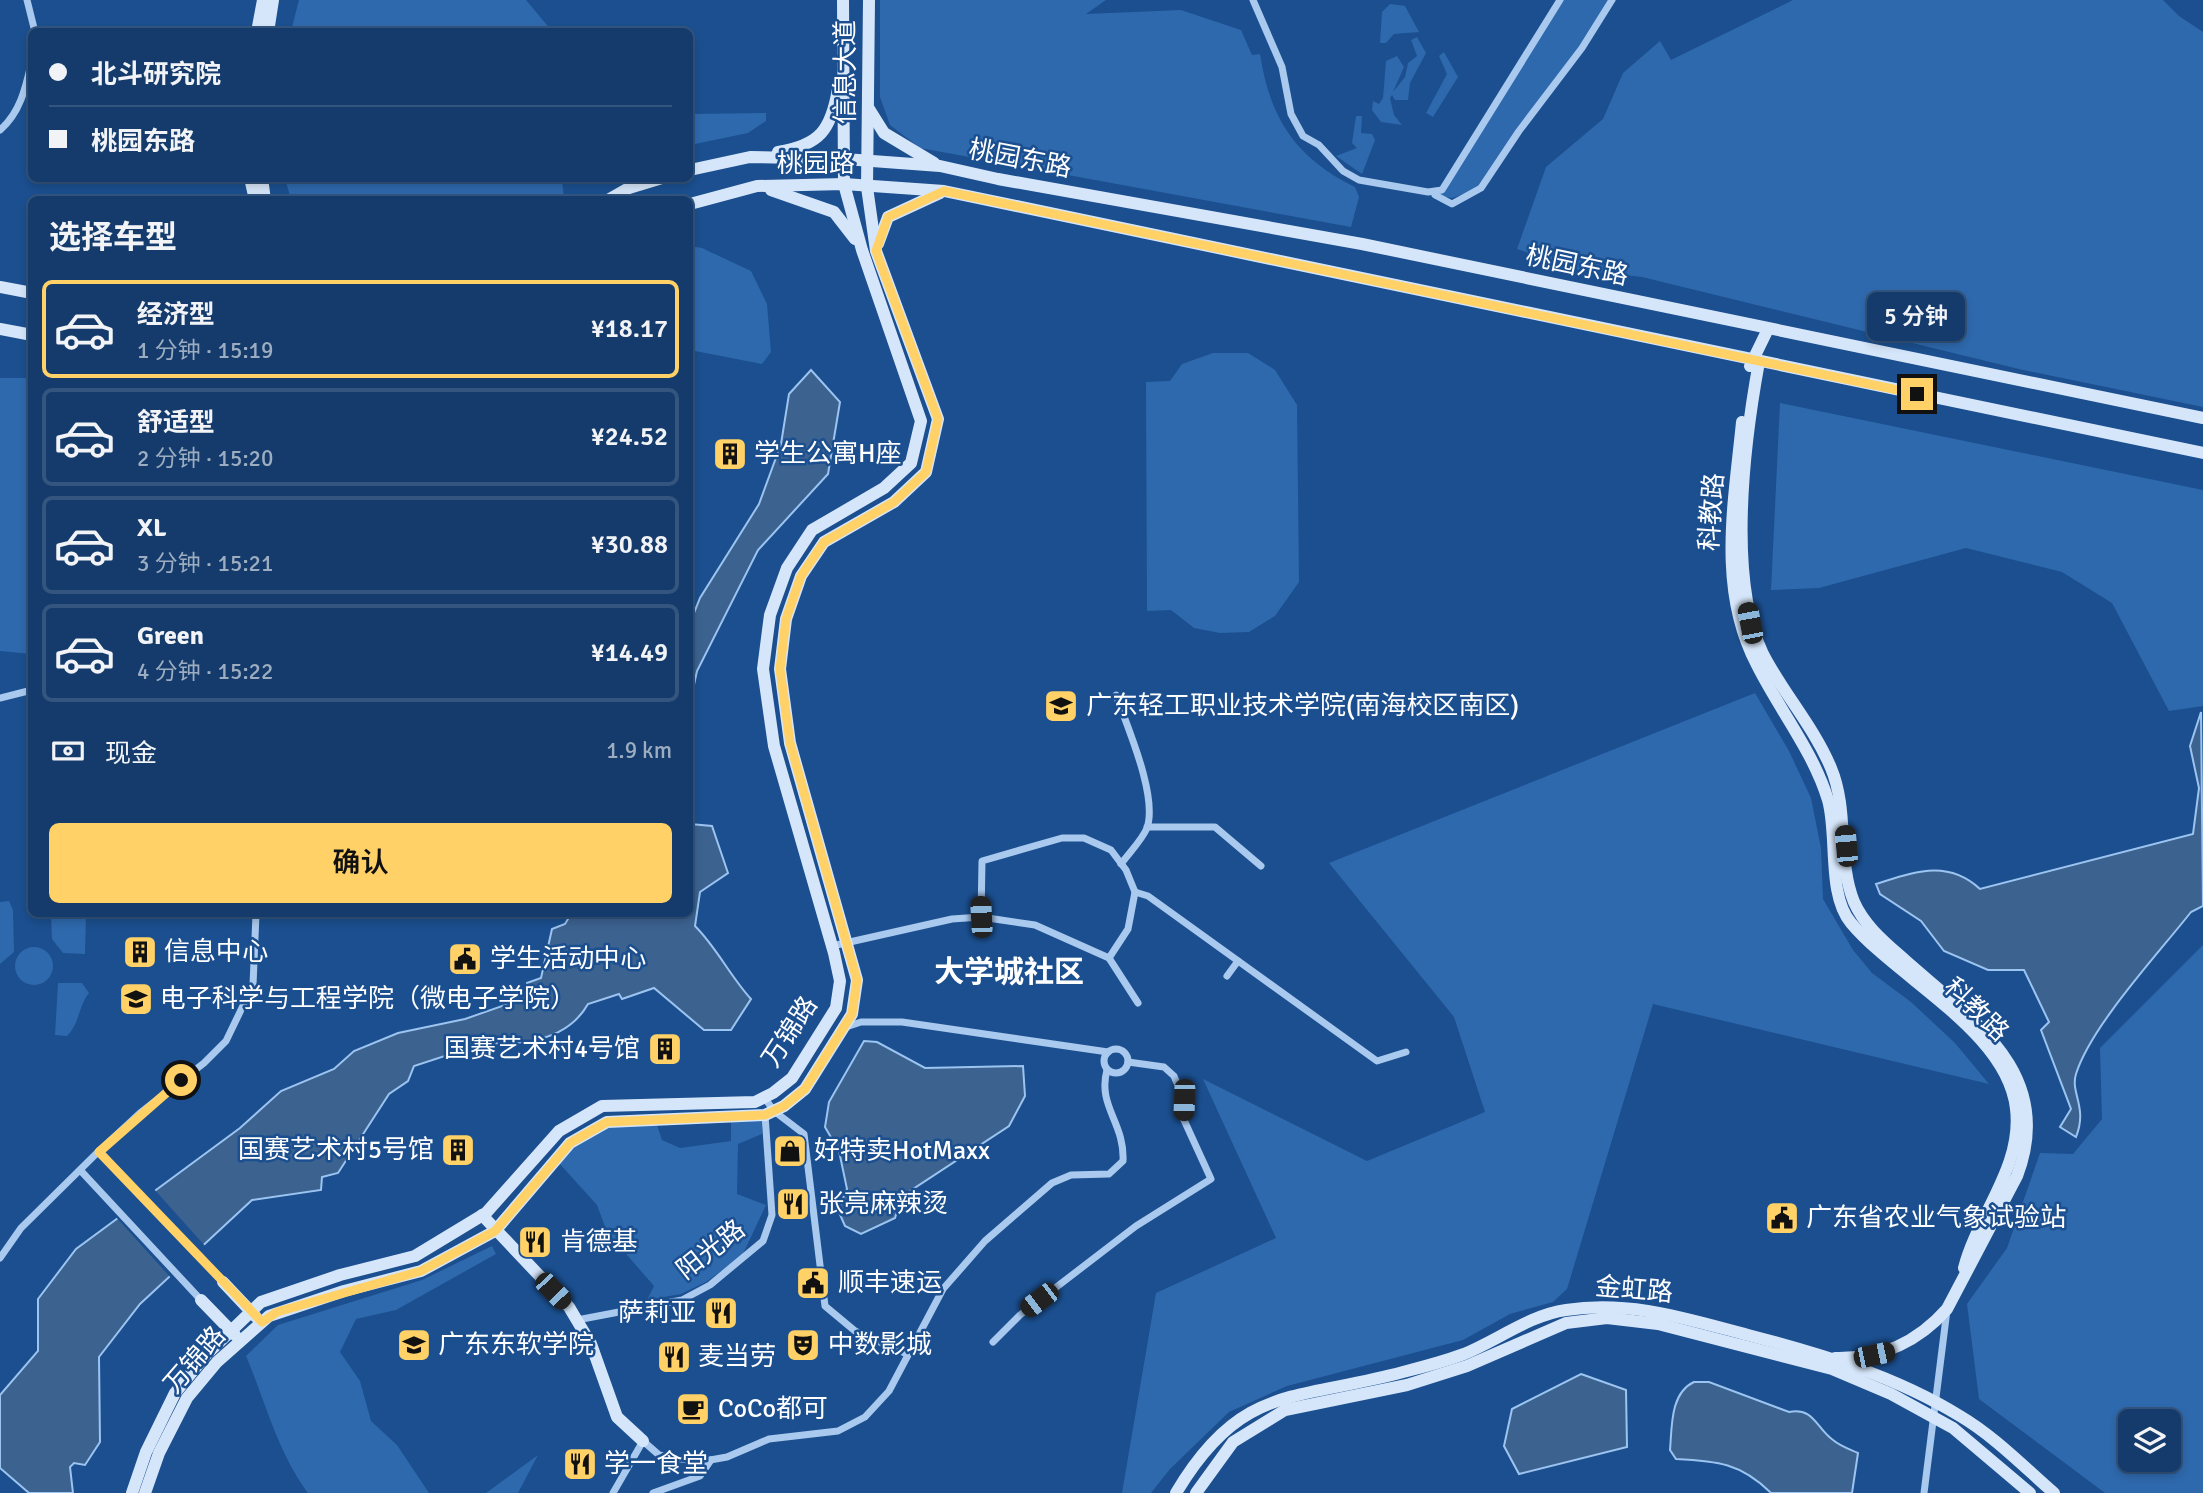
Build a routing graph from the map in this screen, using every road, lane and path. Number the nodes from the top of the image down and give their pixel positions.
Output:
1 (27, 0) edge
2 (263, 0) edge
3 (273, 0) edge
4 (843, 0) edge
5 (869, 0) edge
6 (1253, 0) edge
7 (1560, 0) edge
8 (1612, 0) edge
9 (34, 28) edge
10 (258, 28) edge
11 (269, 28) edge
12 (844, 61) junction
13 (28, 76) edge
14 (869, 108) junction
15 (0, 130) edge
16 (750, 157) junction
17 (845, 159) junction
18 (867, 159) junction
19 (940, 166) junction
20 (693, 169) edge
21 (649, 182) edge
22 (844, 184) junction
23 (757, 187) junction
24 (867, 187) junction
25 (944, 191) junction
26 (1435, 195) dead end
27 (615, 196) edge
28 (693, 203) edge
29 (862, 250) junction
30 (876, 251) junction
31 (0, 287) edge
32 (28, 292) edge
33 (1768, 328) junction
34 (0, 329) edge
35 (28, 334) edge
36 (1755, 361) junction
37 (2203, 418) edge
38 (2203, 453) edge
39 (28, 691) edge
40 (1116, 695) dead end
41 (0, 698) edge
42 (1147, 827) junction
43 (1121, 863) junction
44 (1261, 866) dead end
45 (1135, 892) junction
46 (256, 917) edge
47 (981, 917) junction
48 (848, 941) junction
49 (832, 946) junction
50 (1109, 958) junction
51 (1238, 961) junction
52 (1227, 976) dead end
53 (1138, 1003) dead end
54 (843, 1028) junction
55 (1108, 1052) junction
56 (1406, 1052) dead end
57 (1128, 1062) junction
58 (1107, 1070) junction
59 (764, 1097) junction
60 (769, 1113) junction
61 (99, 1152) junction
62 (81, 1171) junction
63 (482, 1215) junction
64 (495, 1231) junction
65 (0, 1258) edge
66 (223, 1282) joint
67 (201, 1300) joint
68 (1947, 1309) junction
69 (250, 1311) junction
70 (577, 1320) junction
71 (262, 1322) junction
72 (230, 1331) junction
73 (240, 1341) junction
74 (993, 1342) dead end
75 (907, 1354) junction
76 (1835, 1358) junction
77 (1933, 1401) junction
78 (1932, 1416) junction
79 (643, 1441) junction
80 (712, 1460) junction
81 (132, 1493) edge
82 (145, 1493) edge
83 (613, 1493) edge
84 (653, 1493) edge
85 (1176, 1493) edge
86 (1196, 1493) edge
87 (1924, 1493) edge
88 (2030, 1493) edge
89 (2054, 1493) edge

1 - 9 street
2 - 10 street
3 - 11 street
4 - 12 street, 信息大道
5 - 14 street, 信息大道
6 - 7 street
8 - 26 street
12 - 16 street
12 - 17 street, 信息大道
13 - 15 street
14 - 18 street, 信息大道
14 - 19 street
16 - 17 street, 桃园路
16 - 20 street, 桃园路
17 - 18 street, 桃园路
17 - 22 street, 信息大道
18 - 19 street, 桃园路
18 - 24 street, 信息大道
19 - 33 street, 桃园东路
21 - 27 street
22 - 23 street, 桃园路
22 - 24 street, 桃园路
22 - 29 street, 万锦路
23 - 28 street, 桃园路
23 - 29 street
24 - 25 street, 桃园路
24 - 30 street, 万锦路
25 - 30 street
25 - 36 street, 桃园东路
29 - 49 street, 万锦路
30 - 48 street, 万锦路
31 - 32 street
33 - 36 street, 科教路
33 - 37 street, 桃园东路
34 - 35 street
36 - 38 street, 桃园东路
36 - 68 street, 科教路
39 - 41 street
40 - 42 street
42 - 43 street
42 - 44 street
43 - 45 street
43 - 47 street
45 - 50 street
45 - 51 street
46 - 61 street
47 - 48 street
47 - 50 street
48 - 49 street
48 - 54 street, 万锦路
49 - 59 street, 万锦路
50 - 53 street
51 - 52 street
51 - 56 street
54 - 55 street
54 - 60 street, 万锦路
55 - 57 street
55 - 58 street
57 - 58 street
57 - 74 street
58 - 75 street
59 - 60 street
59 - 63 street, 万锦路
60 - 64 street, 万锦路
60 - 70 street, 阳光路
60 - 75 street
61 - 62 street
61 - 66 street
62 - 65 street
62 - 67 street
63 - 64 street
63 - 69 street, 万锦路
64 - 70 street
64 - 71 street, 万锦路
66 - 69 street
67 - 72 street
68 - 76 street, 科教路
68 - 77 street
69 - 71 street
69 - 72 street, 万锦路
70 - 79 street
71 - 73 street, 万锦路
72 - 73 street
72 - 81 street, 万锦路
73 - 82 street, 万锦路
75 - 80 street
76 - 77 street, 金虹路
76 - 85 street, 金虹路
77 - 78 street
77 - 89 street, 金虹路
78 - 86 street, 金虹路
78 - 87 street
78 - 88 street, 金虹路
79 - 80 street
79 - 83 street
80 - 84 street

